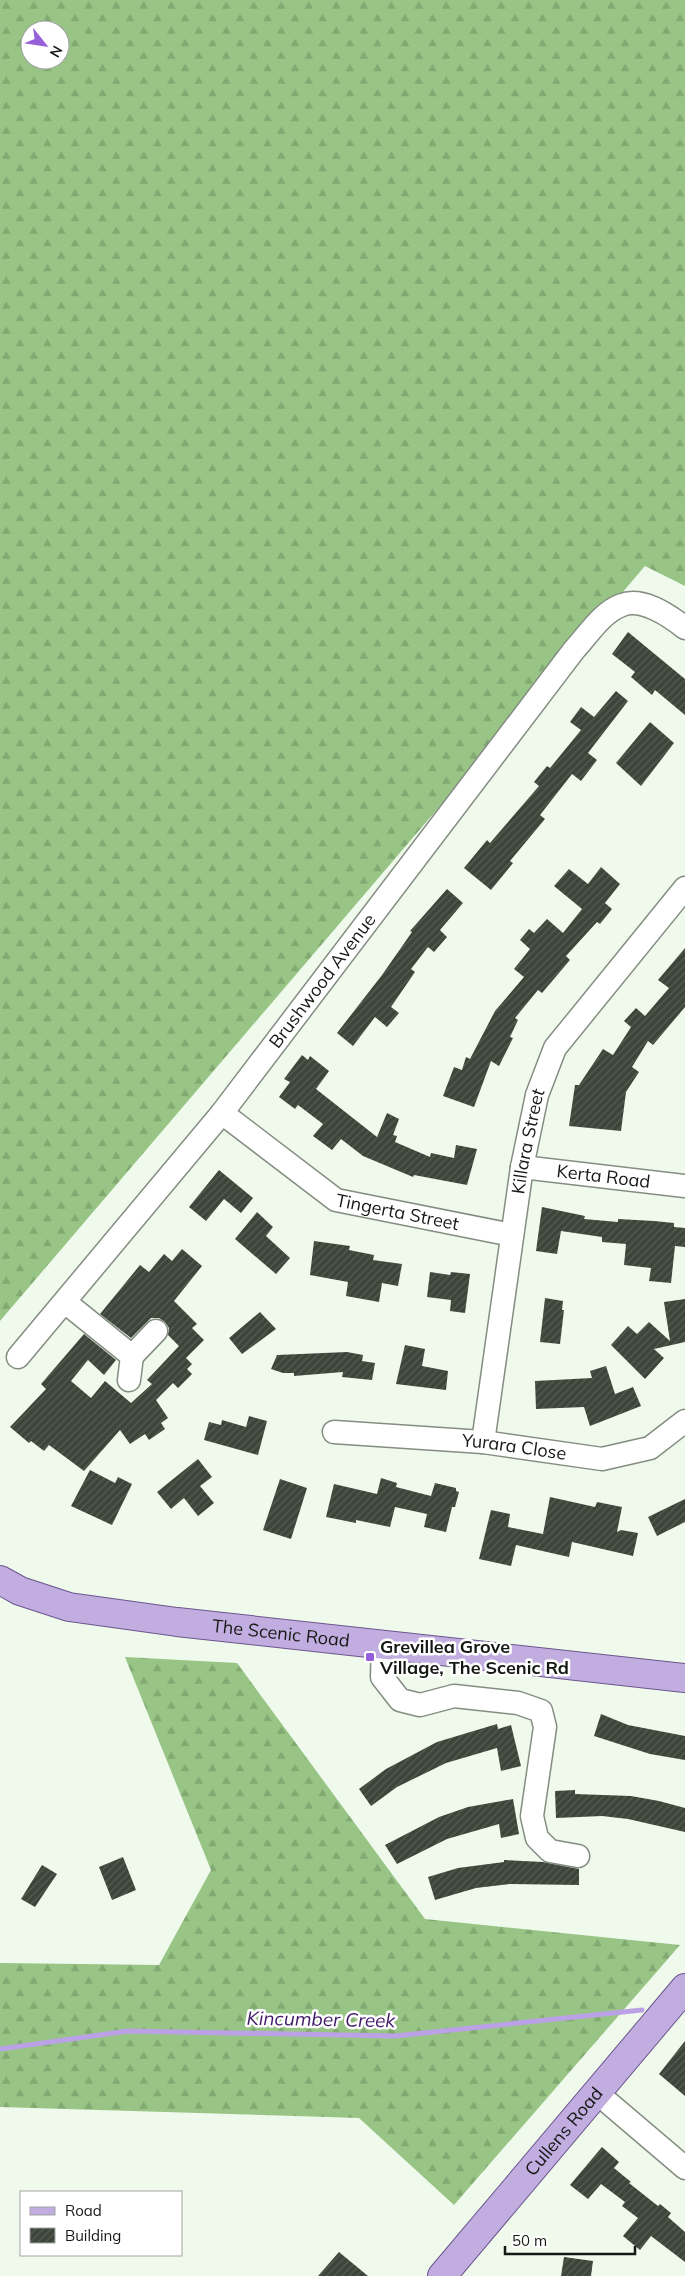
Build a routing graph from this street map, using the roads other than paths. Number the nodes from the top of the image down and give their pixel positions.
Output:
1 (685, 628) edge
2 (685, 888) edge
3 (222, 1113) junction
4 (522, 1167) junction
5 (685, 1186) edge
6 (512, 1235) junction
7 (65, 1302) junction
8 (156, 1331) dead end
9 (132, 1356) junction
10 (18, 1357) dead end
11 (129, 1380) dead end
12 (685, 1421) edge
13 (334, 1432) dead end
14 (482, 1442) junction
15 (0, 1580) edge
16 (383, 1645) junction
17 (685, 1678) edge
18 (578, 1856) dead end
19 (685, 1988) edge
20 (597, 2093) junction
21 (685, 2168) edge
22 (442, 2276) edge

1 - 3 street, Brushwood Avenue
2 - 4 street, Killara Street
3 - 6 street, Tingerta Street
3 - 7 street, Brushwood Avenue
4 - 5 street, Kerta Road
4 - 6 street, Killara Street
6 - 14 street, Killara Street
7 - 9 street
7 - 10 street, Brushwood Avenue
8 - 9 street
9 - 11 street
12 - 14 street, Yurara Close
13 - 14 street, Yurara Close
15 - 16 main road, The Scenic Road
16 - 17 main road, The Scenic Road
16 - 18 street
19 - 20 main road, Cullens Road
20 - 21 street
20 - 22 main road, Cullens Road

